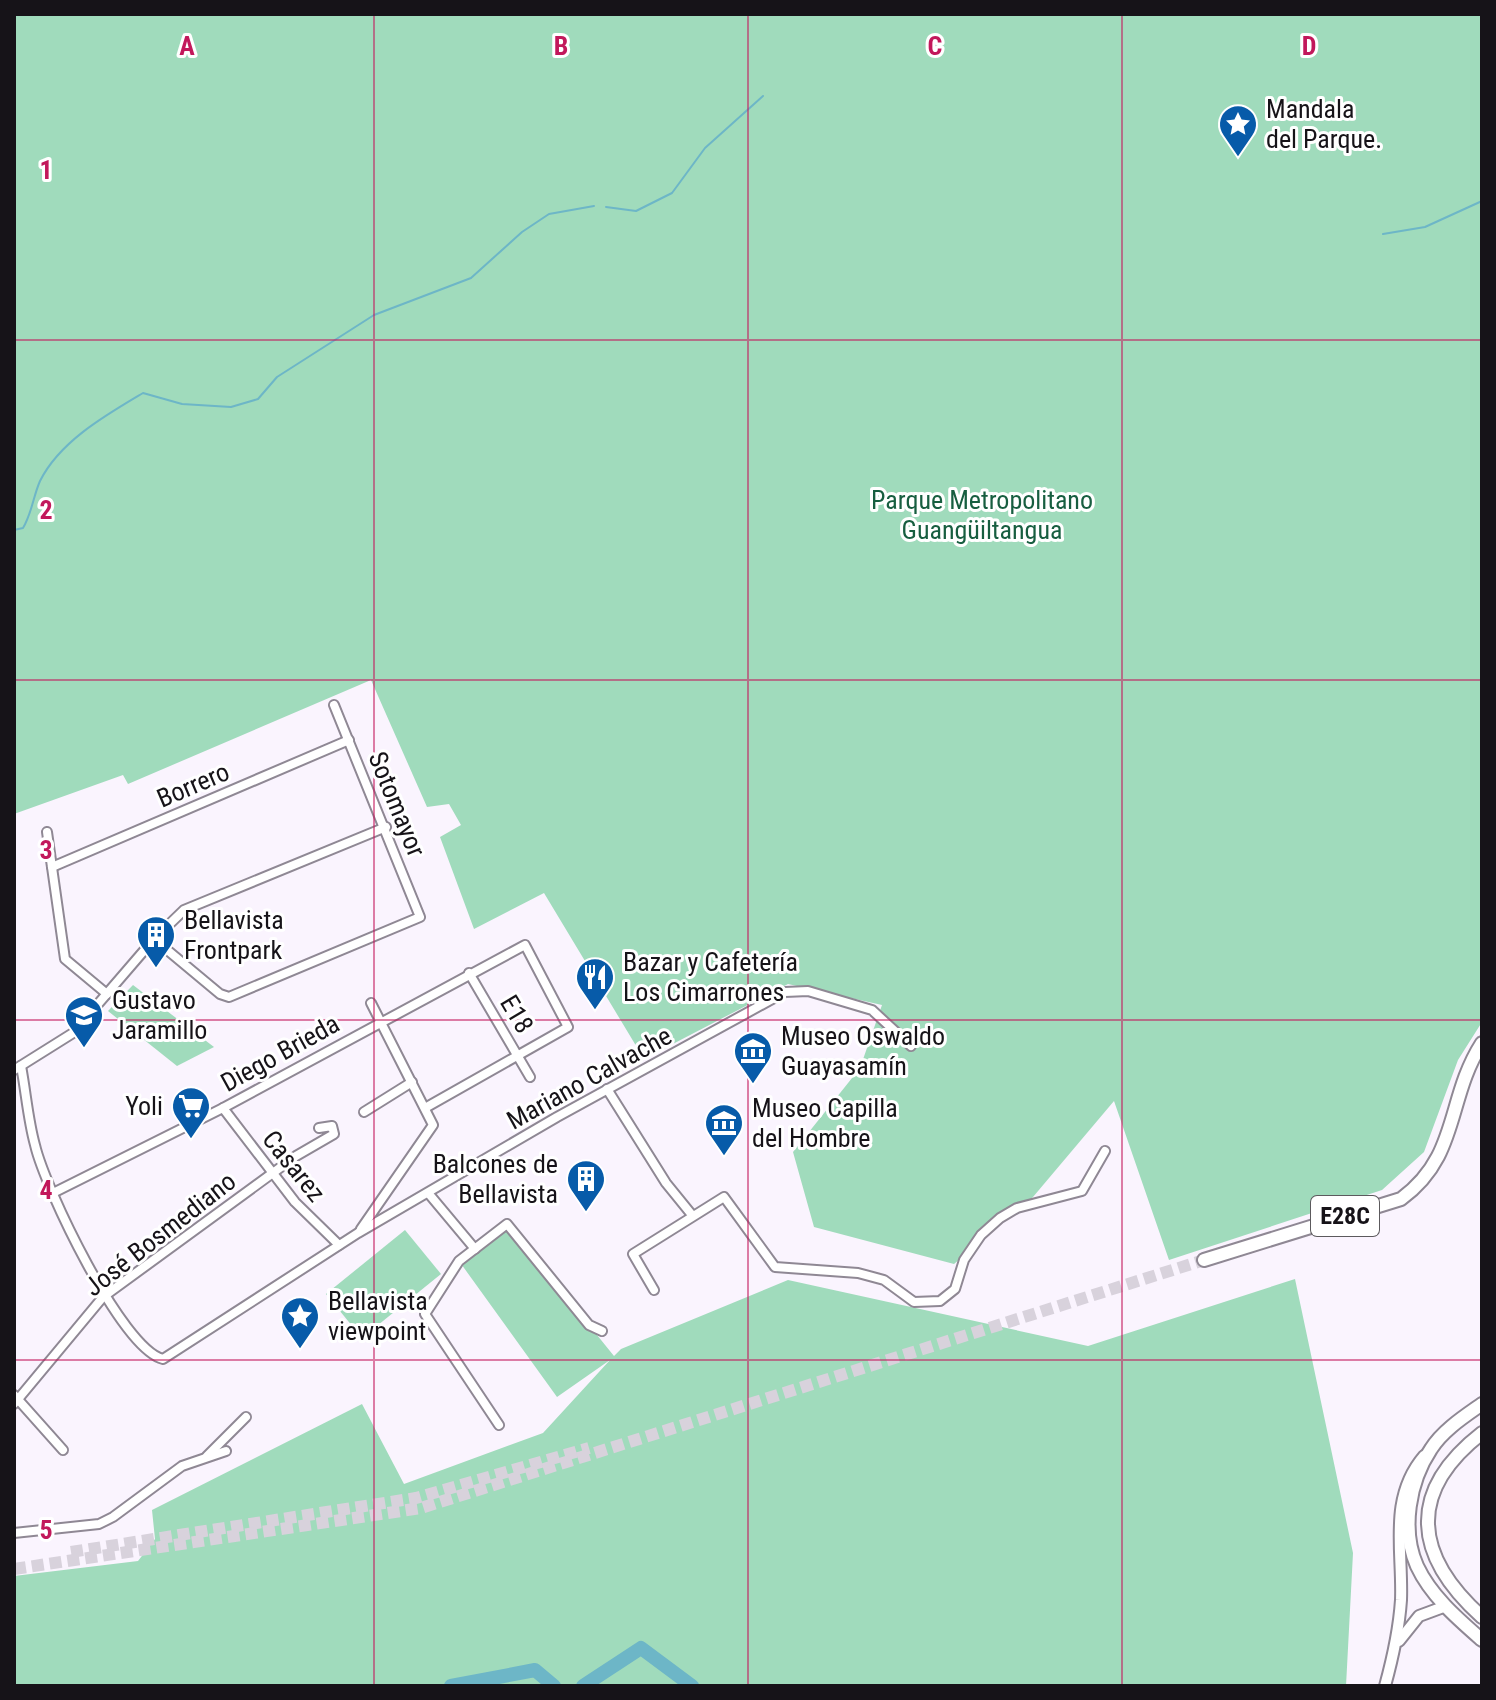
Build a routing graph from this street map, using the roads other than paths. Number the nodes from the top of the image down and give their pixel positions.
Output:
1 (334, 705) dead end
2 (349, 740) junction
3 (386, 827) junction
4 (47, 832) dead end
5 (52, 867) junction
6 (154, 939) junction
7 (469, 973) junction
8 (107, 994) junction
9 (371, 1003) dead end
10 (380, 1020) junction
11 (1482, 1043) edge
12 (911, 1046) dead end
13 (519, 1056) junction
14 (18, 1068) edge
15 (530, 1077) dead end
16 (412, 1082) junction
17 (607, 1089) junction
18 (223, 1108) junction
19 (425, 1108) junction
20 (364, 1112) dead end
21 (319, 1128) dead end
22 (1105, 1151) dead end
23 (273, 1174) junction
24 (53, 1193) junction
25 (429, 1194) junction
26 (692, 1215) junction
27 (358, 1233) junction
28 (339, 1245) junction
29 (475, 1249) junction
30 (1203, 1258) tunnel mouth
31 (654, 1290) dead end
32 (103, 1297) junction
33 (602, 1331) dead end
34 (16, 1400) edge
35 (1482, 1404) edge
36 (246, 1417) dead end
37 (499, 1425) dead end
38 (1482, 1433) edge
39 (1432, 1446) junction
40 (63, 1450) dead end
41 (226, 1451) dead end
42 (207, 1457) junction
43 (14, 1533) edge
44 (1446, 1606) junction
45 (1478, 1614) edge
46 (1482, 1640) edge
47 (1397, 1643) junction
48 (1385, 1686) edge

1 - 2 street, Sotomayor
2 - 3 street, Sotomayor
2 - 5 street, Borrero
3 - 6 street
3 - 6 street, Sotomayor
4 - 5 street
5 - 8 street
6 - 8 street
7 - 10 street, Diego Brieda
7 - 13 street, E18
7 - 13 street, Diego Brieda
8 - 14 street
9 - 10 street
10 - 16 street
10 - 18 street, Diego Brieda
11 - 30 main road, E28C
12 - 17 street, Mariano Calvache
13 - 15 street, E18
13 - 19 street
14 - 24 street
16 - 19 street
16 - 20 street
17 - 25 street, Mariano Calvache
17 - 26 street
18 - 23 street, Casarez
18 - 24 street, Diego Brieda
19 - 27 street
21 - 23 street, José Bosmediano
22 - 26 street
23 - 28 street, Casarez
23 - 32 street, José Bosmediano
24 - 32 street
25 - 27 street, Mariano Calvache
25 - 29 street
26 - 31 street
27 - 28 street, Mariano Calvache
28 - 32 street, Mariano Calvache
29 - 33 street
29 - 37 street
32 - 34 street, José Bosmediano
34 - 40 street
35 - 39 main road
36 - 42 street
38 - 45 main road
39 - 44 main road
39 - 47 street
41 - 42 street
42 - 43 street
44 - 46 main road
44 - 47 street
47 - 48 street

